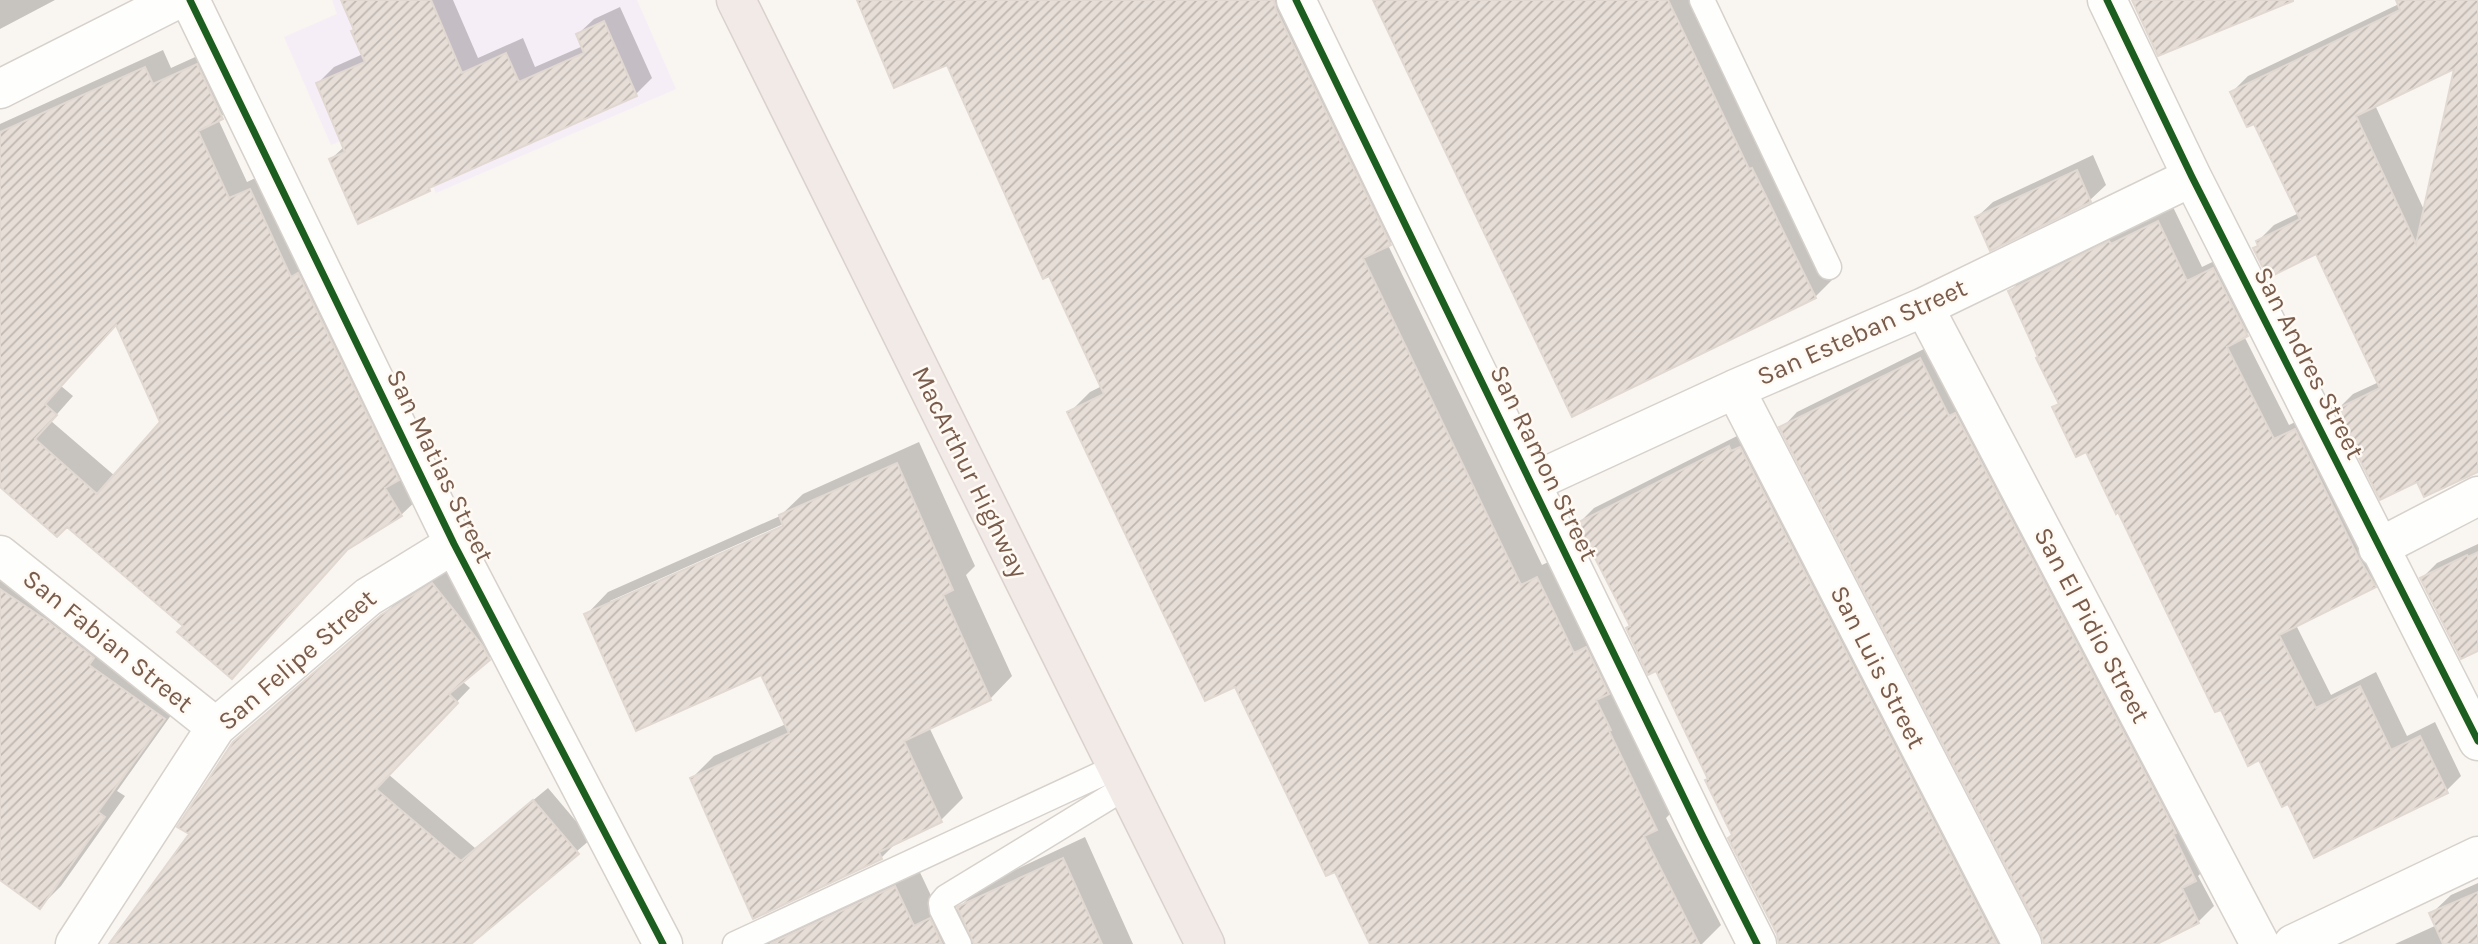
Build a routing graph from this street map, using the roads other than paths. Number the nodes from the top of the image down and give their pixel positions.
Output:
1 (176, 0) edge
2 (190, 0) edge
3 (736, 0) edge
4 (1296, 0) edge
5 (1702, 0) edge
6 (2108, 0) edge
7 (0, 89) edge
8 (2192, 177) junction
9 (1829, 267) dead end
10 (1924, 307) junction
11 (1735, 389) junction
12 (1531, 483) junction
13 (2478, 496) edge
14 (454, 544) junction
15 (2378, 548) junction
16 (0, 555) edge
17 (216, 727) junction
18 (2478, 741) edge
19 (1121, 777) junction
20 (2478, 856) edge
21 (75, 944) edge
22 (663, 944) edge
23 (735, 944) edge
24 (959, 944) edge
25 (1205, 944) edge
26 (1757, 944) edge
27 (2022, 944) edge
28 (2260, 944) edge
29 (2293, 944) edge

1 - 7 street
2 - 14 street, San Matias Street
3 - 19 highway, MacArthur Highway
4 - 12 street, San Ramon Street
5 - 9 lane
6 - 8 street, San Andres Street
8 - 10 street, San Esteban Street
8 - 15 street, San Andres Street
10 - 11 street, San Esteban Street
10 - 28 street, San El Pidio Street
11 - 12 street, San Esteban Street
11 - 27 street, San Luis Street
12 - 26 street, San Ramon Street
13 - 15 street
14 - 17 street, San Felipe Street
14 - 22 street, San Matias Street
15 - 18 street, San Andres Street
16 - 17 street, San Fabian Street
17 - 21 street, San Felipe Street
19 - 23 lane
19 - 24 lane
19 - 25 highway, MacArthur Highway
20 - 29 street

